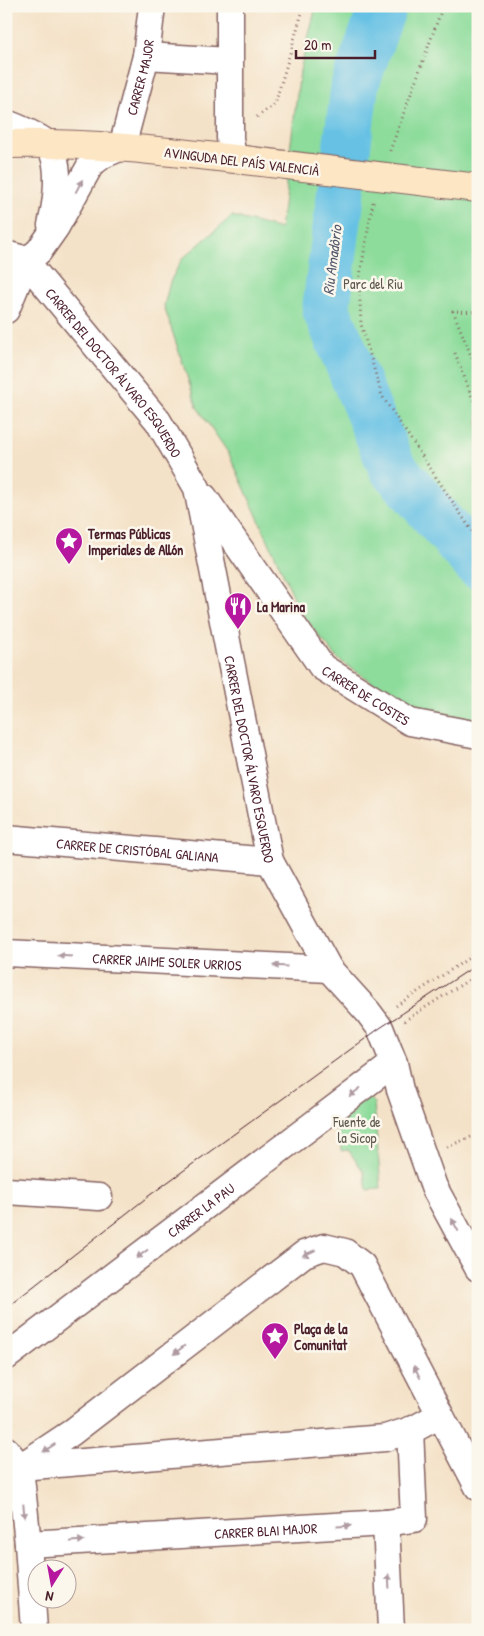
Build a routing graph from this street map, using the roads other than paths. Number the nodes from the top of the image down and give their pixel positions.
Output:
1 (152, 6) edge
2 (230, 6) edge
3 (146, 56) junction
4 (229, 61) junction
5 (6, 123) edge
6 (45, 143) junction
7 (6, 144) edge
8 (122, 147) junction
9 (235, 152) junction
10 (478, 188) edge
11 (45, 243) junction
12 (15, 256) edge
13 (6, 310) edge
14 (198, 488) junction
15 (478, 735) edge
16 (6, 838) edge
17 (270, 861) junction
18 (9, 960) edge
19 (329, 969) junction
20 (394, 1063) junction
21 (6, 1191) edge
22 (99, 1197) dead end
23 (478, 1268) edge
24 (6, 1357) edge
25 (440, 1415) junction
26 (410, 1430) junction
27 (13, 1458) edge
28 (478, 1487) edge
29 (386, 1523) junction
30 (28, 1544) junction
31 (34, 1630) edge
32 (391, 1630) edge

1 - 3 street, CARRER MAJOR
2 - 4 street
3 - 4 street
3 - 8 street, CARRER MAJOR
4 - 9 street
5 - 6 street
6 - 7 main road, AVINGUDA DEL PAÍS VALENCIÀ
6 - 8 main road, AVINGUDA DEL PAÍS VALENCIÀ
6 - 11 street
8 - 9 main road, AVINGUDA DEL PAÍS VALENCIÀ
11 -> 8 street
9 - 10 main road, AVINGUDA DEL PAÍS VALENCIÀ, bridge
11 - 12 street
12 - 13 street
12 - 14 street, CARRER DEL DOCTOR ÁLVARO ESQUERDO
14 - 15 street, CARRER DE COSTES
14 - 17 street, CARRER DEL DOCTOR ÁLVARO ESQUERDO
16 - 17 street, CARRER DE CRISTÓBAL GALIANA
17 - 19 street, CARRER DEL DOCTOR ÁLVARO ESQUERDO
19 -> 18 street, CARRER JAIME SOLER URRIOS
19 - 20 street, CARRER DEL DOCTOR ÁLVARO ESQUERDO
23 -> 20 street, CARRER DEL DOCTOR ÁLVARO ESQUERDO
20 -> 24 street, CARRER LA PAU
21 - 22 street
25 - 26 street
25 -> 27 street
25 - 28 street
26 - 27 street
26 - 29 street, CARRER BLAI MAJOR
27 -> 30 street
30 -> 29 street, CARRER BLAI MAJOR
32 -> 29 street
30 - 31 street

